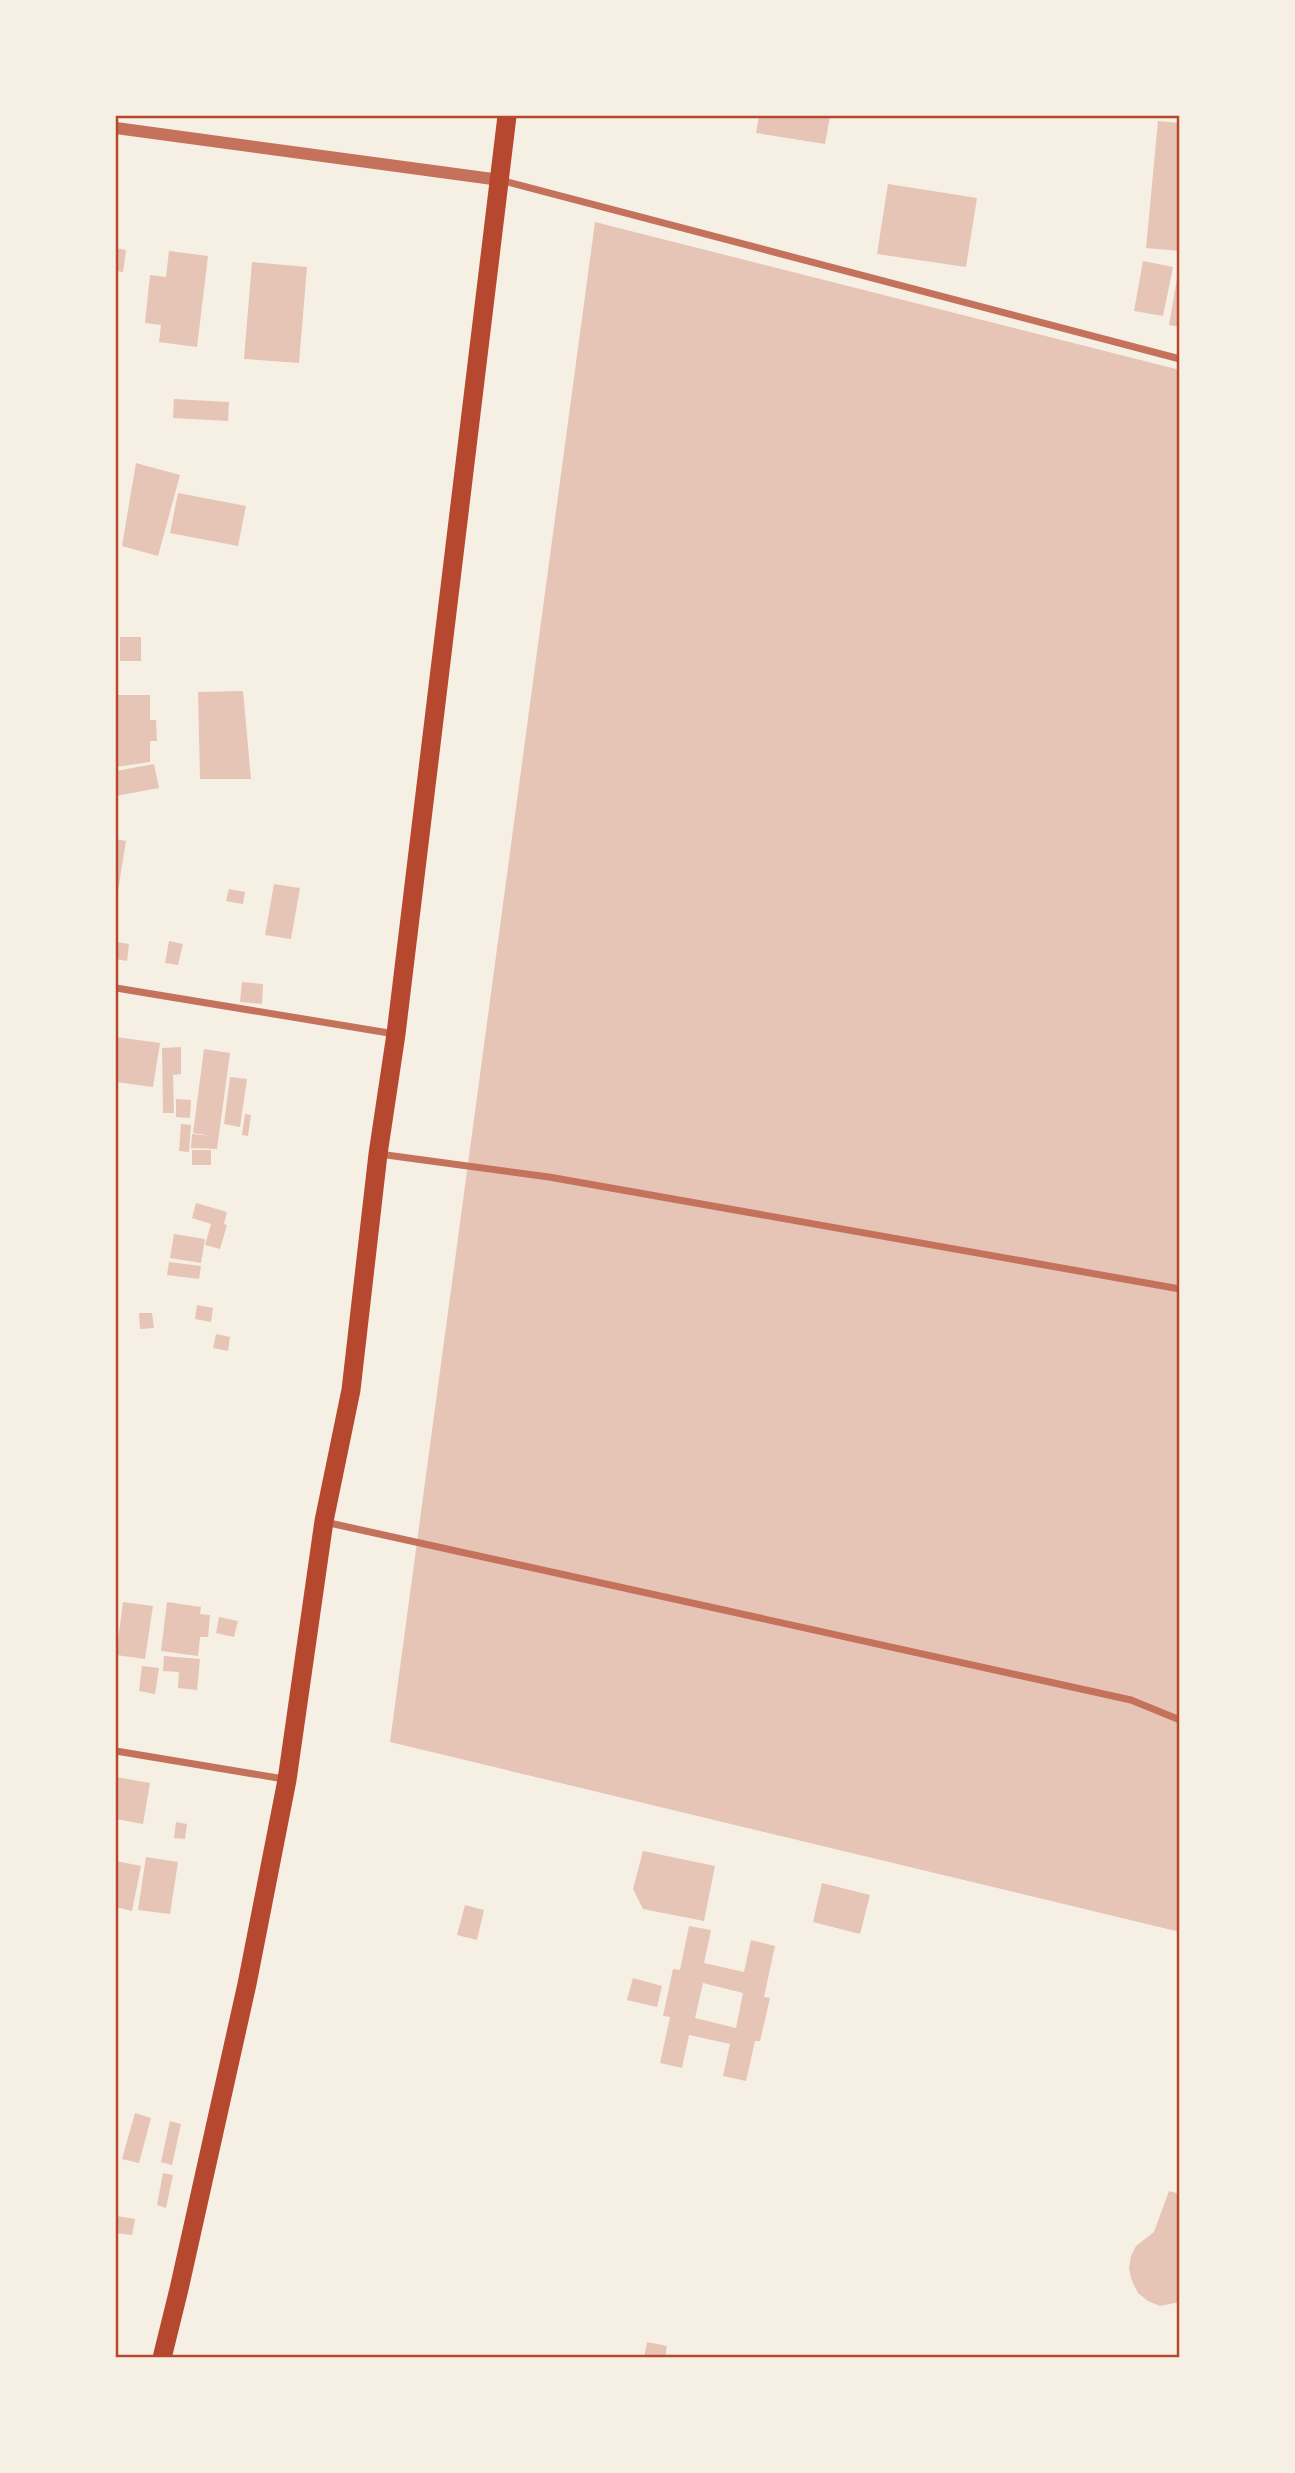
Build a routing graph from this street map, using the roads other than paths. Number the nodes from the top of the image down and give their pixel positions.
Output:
1 (507, 116) edge
2 (116, 128) edge
3 (500, 180) junction
4 (1180, 359) edge
5 (116, 988) edge
6 (396, 1034) junction
7 (378, 1154) junction
8 (1180, 1289) edge
9 (324, 1521) junction
10 (1180, 1720) edge
11 (116, 1751) edge
12 (286, 1780) junction
13 (162, 2357) edge

1 - 3 highway
2 - 3 street
3 - 4 street
3 - 6 highway
5 - 6 street
6 - 7 highway
7 - 8 street
7 - 9 highway
9 - 10 street
9 - 12 highway
11 - 12 street
12 - 13 highway

